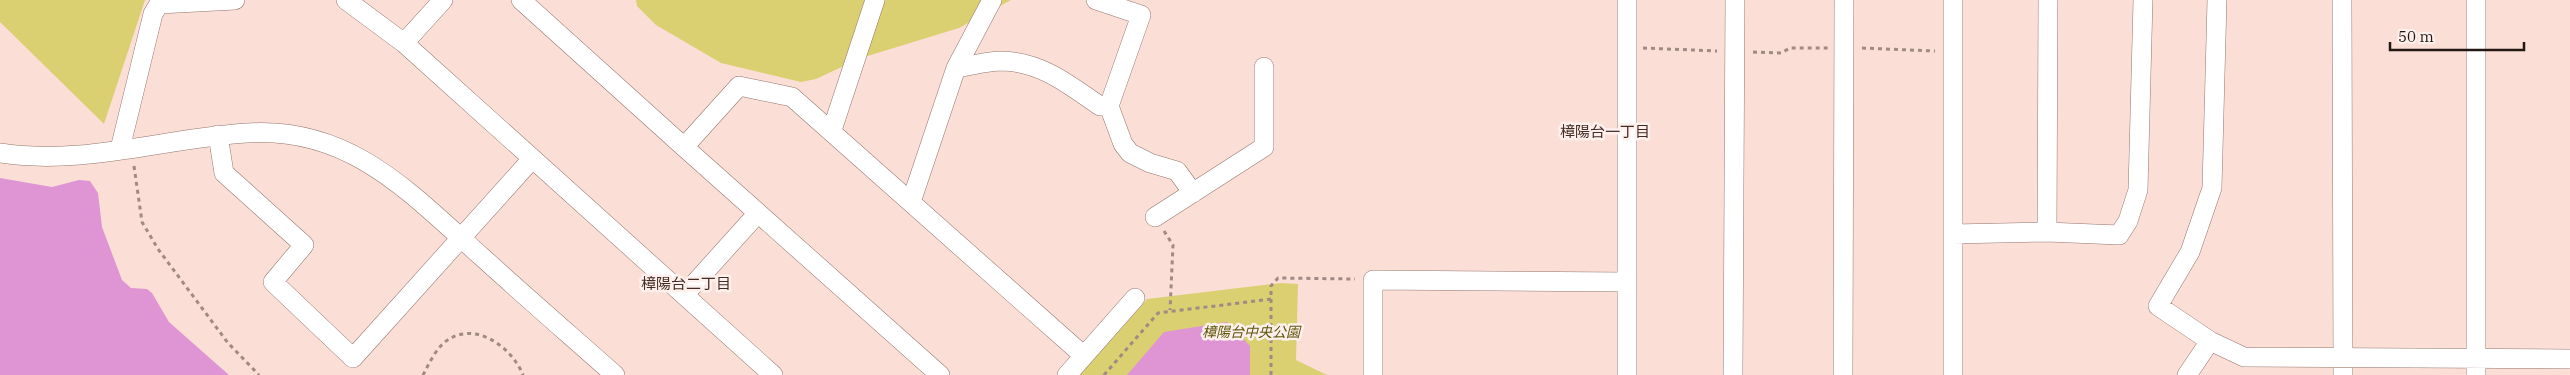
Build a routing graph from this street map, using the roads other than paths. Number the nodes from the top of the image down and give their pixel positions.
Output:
1 (235, 0) edge
2 (346, 0) edge
3 (444, 0) edge
4 (521, 0) edge
5 (875, 0) edge
6 (992, 0) edge
7 (1096, 0) edge
8 (1627, 0) edge
9 (1735, 0) edge
10 (1844, 0) edge
11 (1953, 0) edge
12 (2048, 0) edge
13 (2143, 0) edge
14 (2217, 0) edge
15 (2342, 0) edge
16 (2476, 0) edge
17 (404, 43) junction
18 (1264, 67) dead end
19 (956, 68) junction
20 (1110, 106) junction
21 (832, 130) junction
22 (218, 135) junction
23 (684, 147) junction
24 (126, 149) junction
25 (0, 152) edge
26 (532, 159) junction
27 (1193, 193) junction
28 (911, 202) junction
29 (758, 212) junction
30 (1155, 217) road end
31 (2047, 232) junction
32 (1953, 234) junction
33 (462, 239) junction
34 (1626, 282) junction
35 (684, 294) junction
36 (1135, 298) dead end
37 (2210, 342) junction
38 (1084, 356) junction
39 (2570, 359) edge
40 (2343, 366) edge
41 (2476, 367) edge
42 (763, 372) edge
43 (615, 375) edge
44 (940, 375) edge
45 (1067, 375) edge
46 (1373, 375) edge
47 (1627, 375) edge
48 (1733, 375) edge
49 (1843, 375) edge
50 (1953, 375) edge
51 (2187, 375) edge

1 - 24 street
2 - 17 street
3 - 17 street
4 - 23 street
5 - 21 street
6 - 19 street
7 - 20 street
8 - 34 street
9 - 48 street
10 - 49 street
11 - 32 street
12 - 31 street
13 - 31 street
14 - 37 street
15 - 40 street
16 - 41 street
17 - 26 street
18 - 27 street
19 - 20 street
19 - 28 street
20 - 27 street
21 - 23 street
21 - 28 street
22 - 24 street
22 - 33 street
22 - 33 street
23 - 29 street
24 - 25 street
26 - 33 street
26 - 35 street
27 - 30 street
28 - 38 street
29 - 35 street
29 - 44 street
31 - 32 street
32 - 50 street
33 - 43 street
34 - 46 street
34 - 47 street
35 - 42 street
36 - 38 street
37 - 40 street
37 - 51 street
38 - 45 street
39 - 41 street
40 - 41 street

